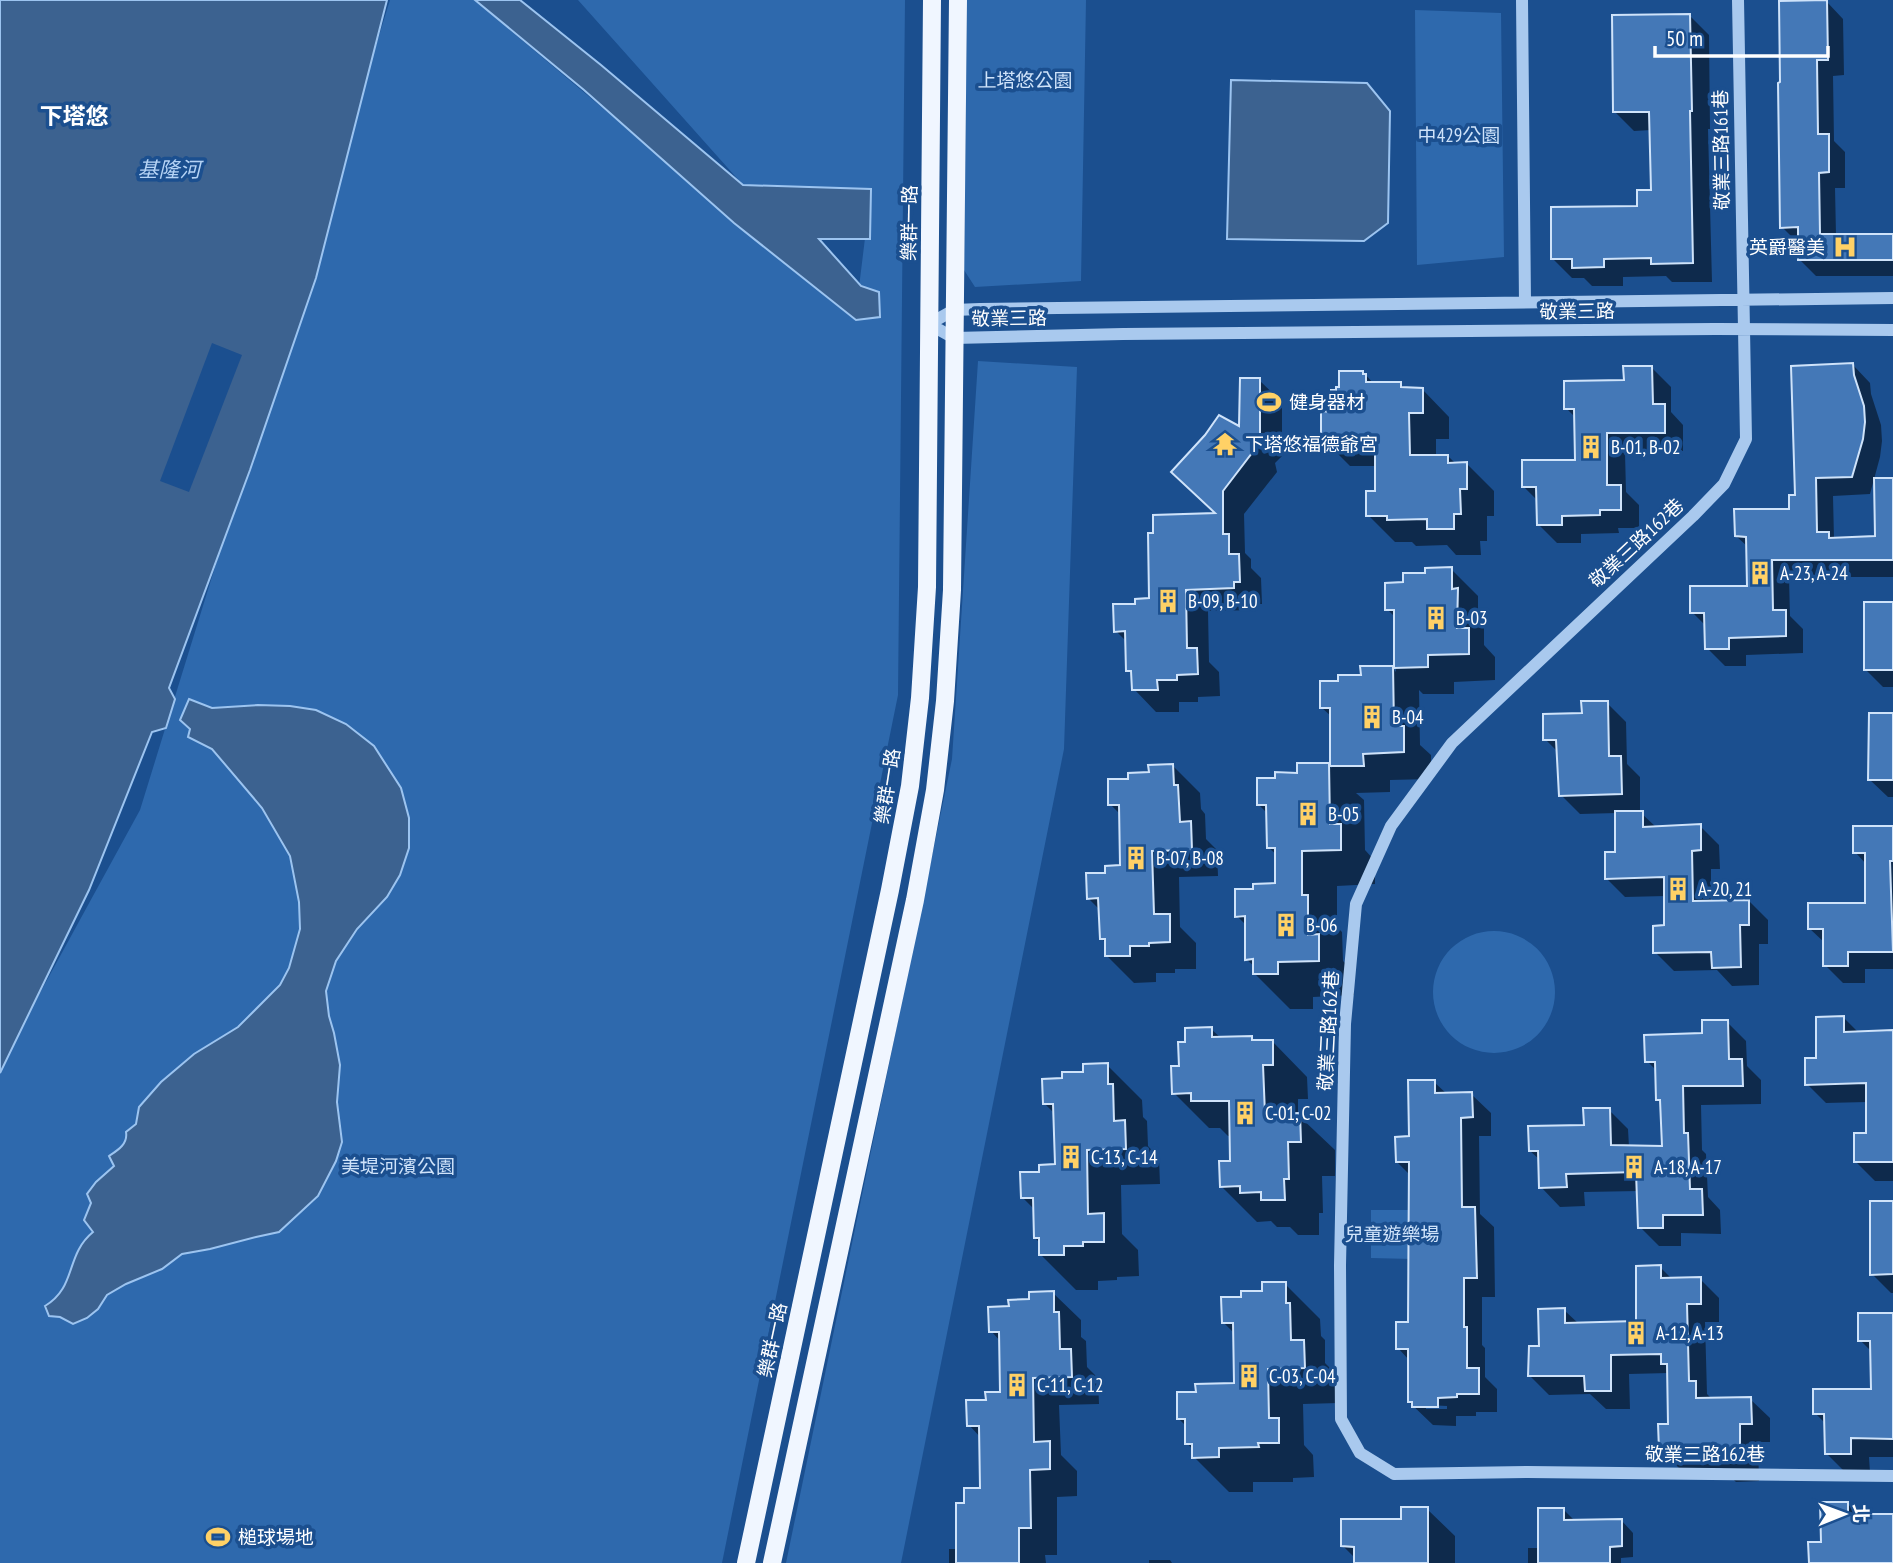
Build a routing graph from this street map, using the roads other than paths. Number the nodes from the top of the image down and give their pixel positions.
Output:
1 (932, 0) edge
2 (958, 0) edge
3 (1522, 0) edge
4 (1738, 0) edge
5 (1893, 298) edge
6 (1743, 300) junction
7 (1525, 302) junction
8 (954, 310) junction
9 (929, 324) junction
10 (1743, 328) junction
11 (1893, 330) edge
12 (954, 338) junction
13 (1893, 1476) edge
14 (746, 1563) edge
15 (772, 1563) edge

1 - 9 main road, 樂群一路
2 - 8 main road
3 - 7 street
4 - 6 street, 敬業三路161巷
5 - 6 street, 敬業三路
6 - 7 street, 敬業三路
6 - 10 street, 敬業三路162巷
7 - 8 street, 敬業三路
8 - 9 street, 敬業三路
8 - 12 main road
9 - 12 street, 敬業三路
9 - 14 main road, 樂群一路
10 - 11 street, 敬業三路
10 - 12 street, 敬業三路
10 - 13 street, 敬業三路162巷
12 - 15 main road

